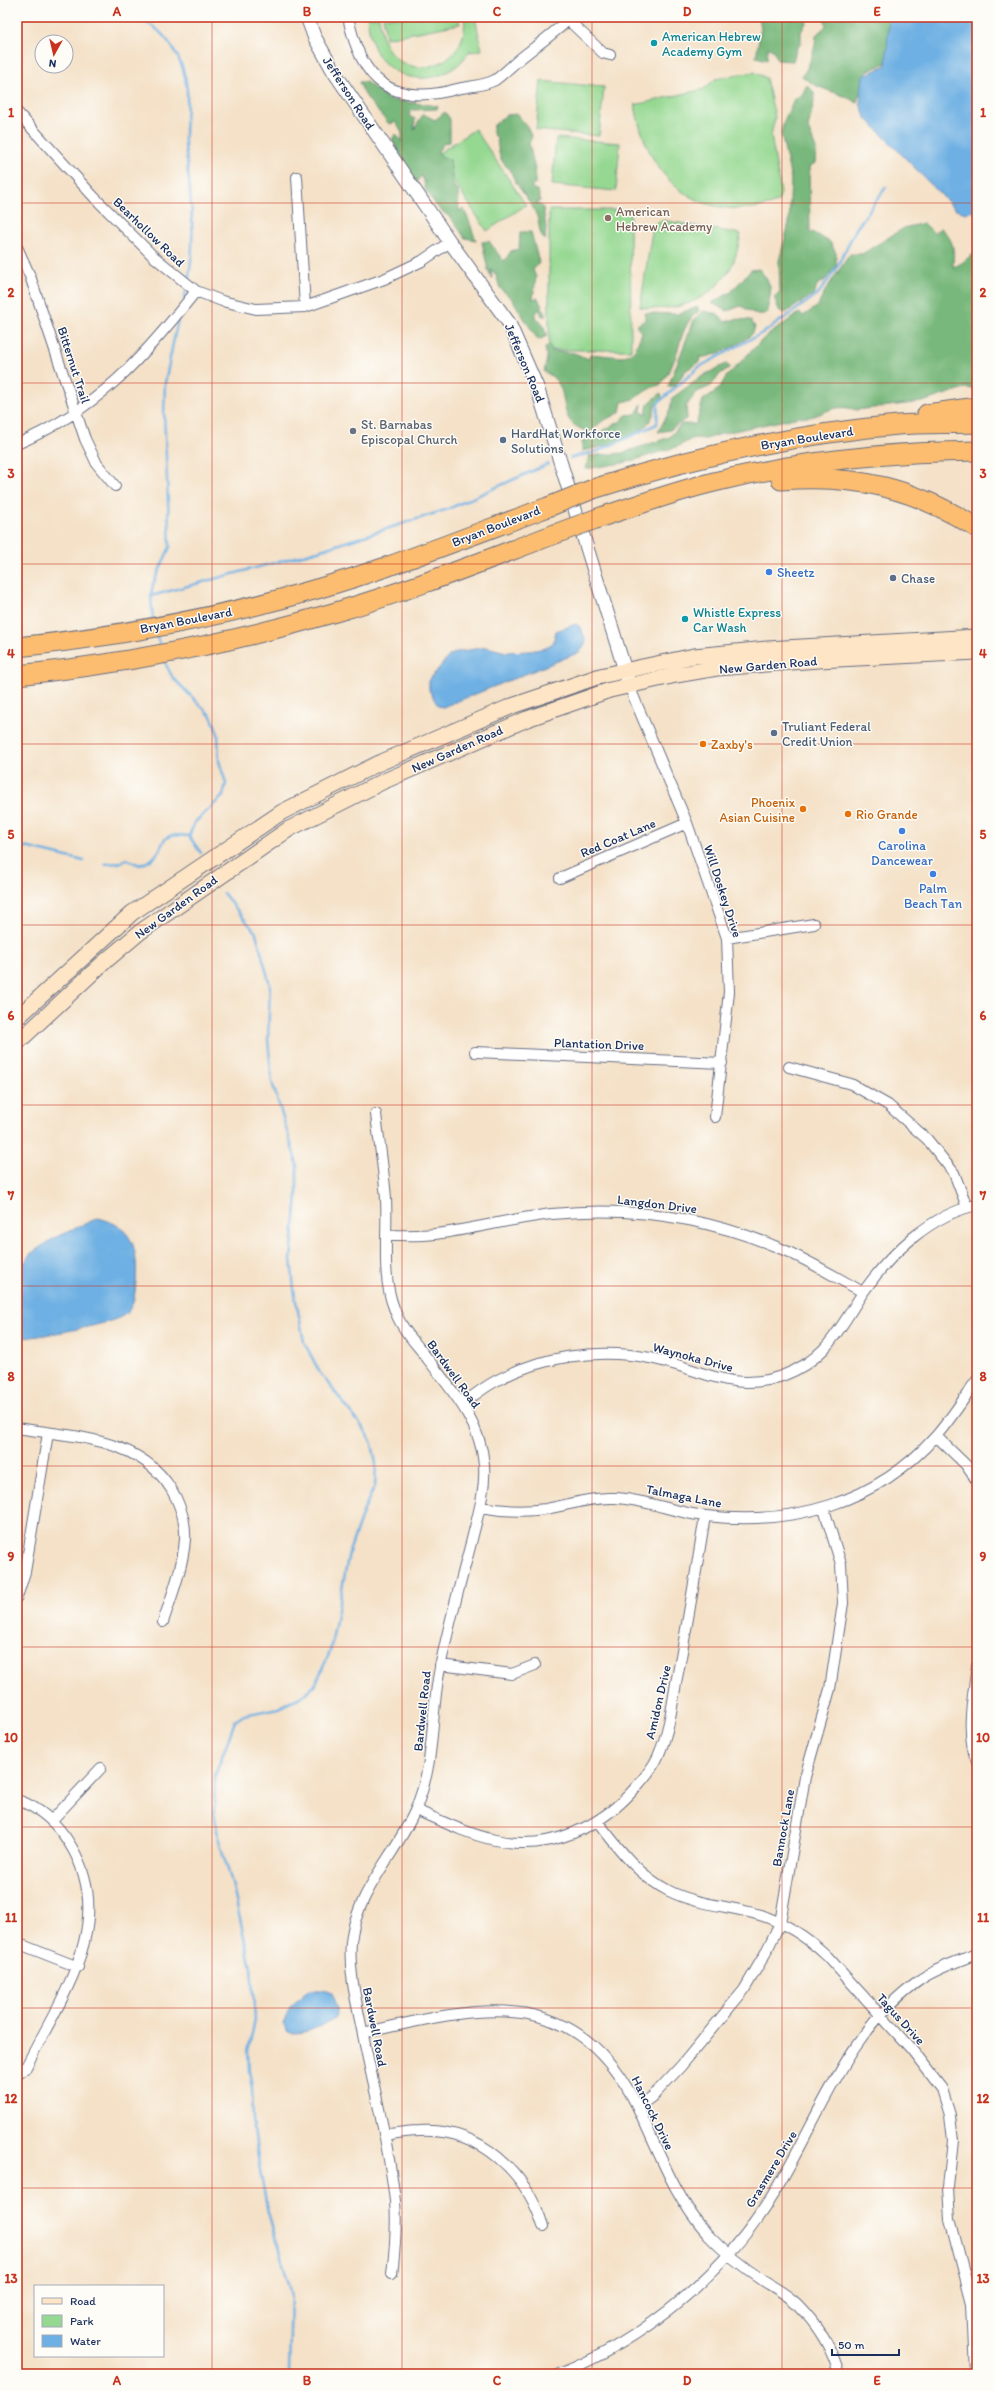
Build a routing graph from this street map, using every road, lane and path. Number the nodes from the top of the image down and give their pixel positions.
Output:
1 (307, 17) edge
2 (348, 17) edge
3 (567, 19) edge
4 (610, 55) dead end
5 (17, 112) edge
6 (297, 177) dead end
7 (450, 242) junction
8 (17, 247) edge
9 (196, 291) junction
10 (305, 307) junction
11 (977, 407) edge
12 (76, 414) junction
13 (977, 423) edge
14 (785, 440) junction
15 (17, 444) edge
16 (977, 451) edge
17 (115, 486) dead end
18 (648, 501) junction
19 (977, 528) edge
20 (977, 636) edge
21 (17, 647) edge
22 (977, 652) edge
23 (625, 670) junction
24 (17, 674) edge
25 (629, 686) junction
26 (456, 729) junction
27 (413, 768) junction
28 (687, 823) junction
29 (560, 878) dead end
30 (814, 924) dead end
31 (118, 926) junction
32 (727, 938) junction
33 (102, 964) junction
34 (76, 965) junction
35 (39, 999) junction
36 (60, 1004) junction
37 (17, 1018) edge
38 (19, 1041) edge
39 (475, 1052) dead end
40 (722, 1062) junction
41 (789, 1067) dead end
42 (376, 1114) dead end
43 (715, 1117) dead end
44 (972, 1206) edge
45 (387, 1235) junction
46 (863, 1292) junction
47 (977, 1380) edge
48 (462, 1404) junction
49 (17, 1428) edge
50 (48, 1433) junction
51 (936, 1436) junction
52 (977, 1480) edge
53 (480, 1507) junction
54 (824, 1509) junction
55 (705, 1516) junction
56 (17, 1597) edge
57 (163, 1622) dead end
58 (440, 1665) junction
59 (535, 1665) dead end
60 (977, 1666) edge
61 (977, 1762) edge
62 (101, 1768) dead end
63 (17, 1800) edge
64 (416, 1810) junction
65 (52, 1820) junction
66 (598, 1822) junction
67 (780, 1923) junction
68 (17, 1943) edge
69 (977, 1954) edge
70 (78, 1967) junction
71 (880, 2016) junction
72 (363, 2033) junction
73 (17, 2075) edge
74 (638, 2107) junction
75 (384, 2135) junction
76 (543, 2226) dead end
77 (728, 2255) junction
78 (392, 2274) dead end
79 (559, 2374) edge
80 (839, 2374) edge
81 (975, 2374) edge

1 - 7 street, Jefferson Road
2 - 3 street
3 - 4 street
5 - 9 street, Bearhollow Road
6 - 10 street
7 - 10 street, Bearhollow Road
7 - 23 street, Jefferson Road
8 - 12 street, Bitternut Trail
9 - 10 street, Bearhollow Road
9 - 12 street
11 - 14 highway
12 - 15 street
12 - 17 street, Bitternut Trail
13 - 14 highway, Bryan Boulevard
14 - 21 highway, Bryan Boulevard, bridge
16 - 18 highway, Bryan Boulevard
18 - 19 highway
18 - 24 highway, Bryan Boulevard, bridge
20 - 23 main road, New Garden Road
22 - 25 main road, New Garden Road
23 - 25 street, Jefferson Road
23 - 26 main road, New Garden Road
25 - 27 main road, New Garden Road
25 - 28 street, Will Doskey Drive
26 - 27 main road
26 - 31 main road, New Garden Road
27 - 33 main road, New Garden Road
28 - 29 street, Red Coat Lane
28 - 32 street, Will Doskey Drive
30 - 32 street
31 - 33 main road
31 - 34 main road, New Garden Road
32 - 40 street, Will Doskey Drive
33 - 36 main road, New Garden Road
34 - 35 main road, New Garden Road
34 - 36 main road
35 - 37 main road, New Garden Road
35 - 38 main road
36 - 38 main road, New Garden Road
39 - 40 street, Plantation Drive
40 - 43 street, Will Doskey Drive
41 - 44 street
42 - 45 street, Bardwell Road
44 - 46 street, Waynoka Drive
45 - 46 street, Langdon Drive
45 - 48 street, Bardwell Road
46 - 48 street, Waynoka Drive
47 - 51 street, Talmaga Lane
48 - 53 street, Bardwell Road
49 - 50 street
50 - 56 street
50 - 57 street
51 - 52 street
51 - 54 street, Talmaga Lane
53 - 55 street, Talmaga Lane
53 - 58 street, Bardwell Road
54 - 55 street, Talmaga Lane
54 - 67 street, Bannock Lane
55 - 66 street, Amidon Drive
58 - 59 street
58 - 64 street, Bardwell Road
60 - 61 street
62 - 65 street
63 - 65 street
64 - 66 street, Amidon Drive
64 - 72 street, Bardwell Road
65 - 70 street
66 - 67 street, Tagus Drive
67 - 71 street, Tagus Drive
67 - 74 street, Bannock Lane
68 - 70 street
69 - 71 street, Grasmere Drive
70 - 73 street
71 - 77 street, Grasmere Drive
71 - 81 street, Tagus Drive
72 - 74 street, Hancock Drive
72 - 75 street, Bardwell Road
74 - 77 street, Hancock Drive
75 - 76 street
75 - 78 street, Bardwell Road
77 - 79 street, Grasmere Drive
77 - 80 street, Hancock Drive

